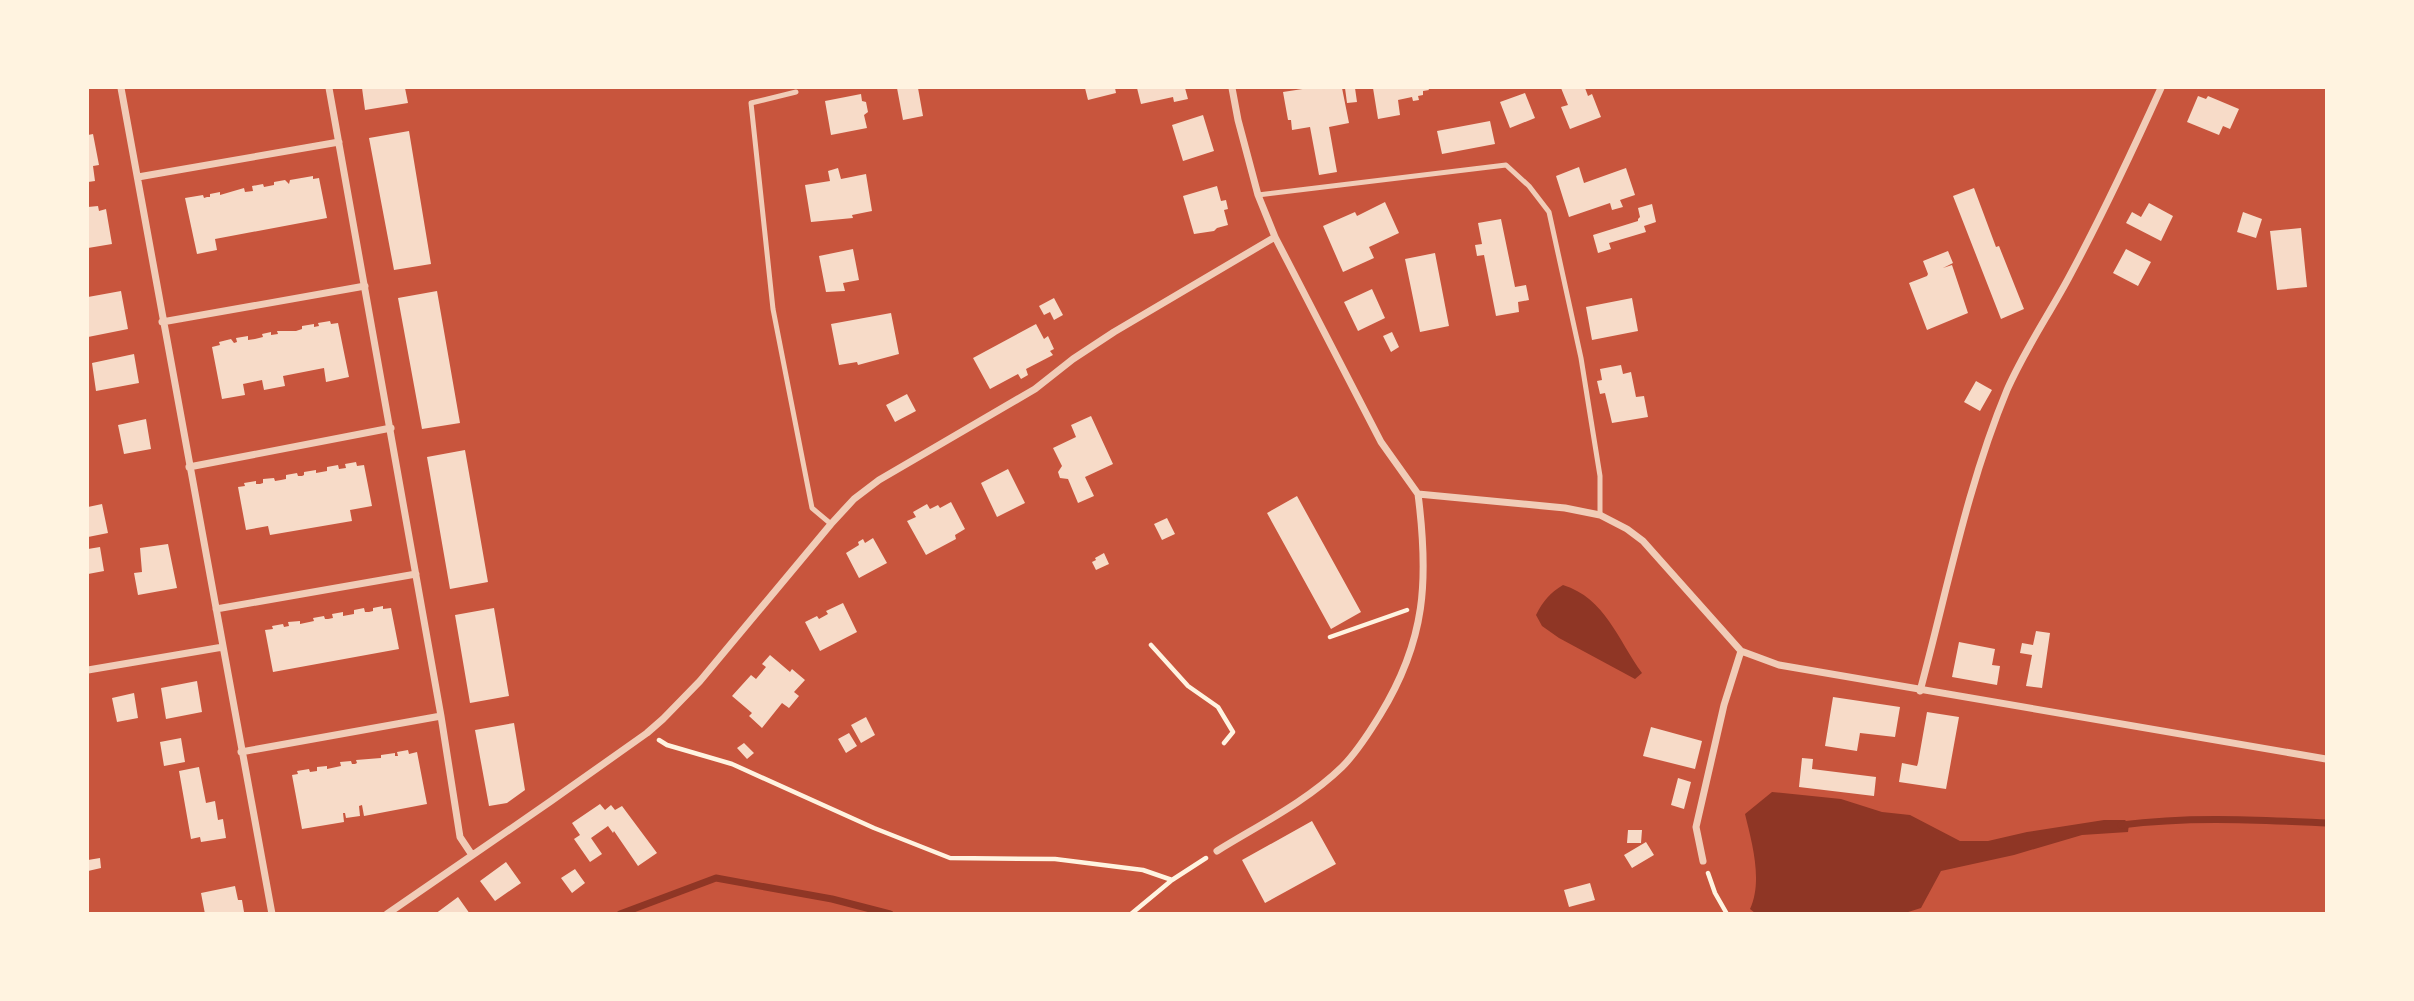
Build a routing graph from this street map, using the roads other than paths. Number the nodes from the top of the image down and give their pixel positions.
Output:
1 (121, 88) edge
2 (329, 88) edge
3 (1232, 88) edge
4 (2161, 88) edge
5 (796, 92) dead end
6 (339, 142) junction
7 (138, 177) junction
8 (1258, 195) junction
9 (1275, 237) junction
10 (365, 286) junction
11 (162, 321) junction
12 (391, 428) junction
13 (189, 467) junction
14 (1418, 494) junction
15 (1600, 515) junction
16 (831, 524) junction
17 (416, 574) junction
18 (216, 608) junction
19 (223, 647) junction
20 (1741, 651) junction
21 (88, 670) edge
22 (1920, 691) junction
23 (441, 716) junction
24 (241, 752) junction
25 (2326, 760) edge
26 (1217, 851) road end
27 (472, 855) junction
28 (1703, 861) road end
29 (272, 914) edge
30 (387, 914) edge

1 - 7 street
2 - 6 street
3 - 8 street
4 - 22 street
5 - 16 lane
6 - 7 street
6 - 10 street
7 - 11 street
8 - 9 street
8 - 15 lane
9 - 14 street
9 - 16 street
10 - 11 street
10 - 12 street
11 - 13 street
12 - 13 street
12 - 17 street
13 - 18 street
14 - 15 street
14 - 26 street
15 - 20 street
16 - 27 street
17 - 18 street
17 - 23 street
18 - 19 street
19 - 21 street
19 - 24 street
20 - 22 street
20 - 28 street
22 - 25 street
23 - 24 street
23 - 27 street
24 - 29 street
27 - 30 street

